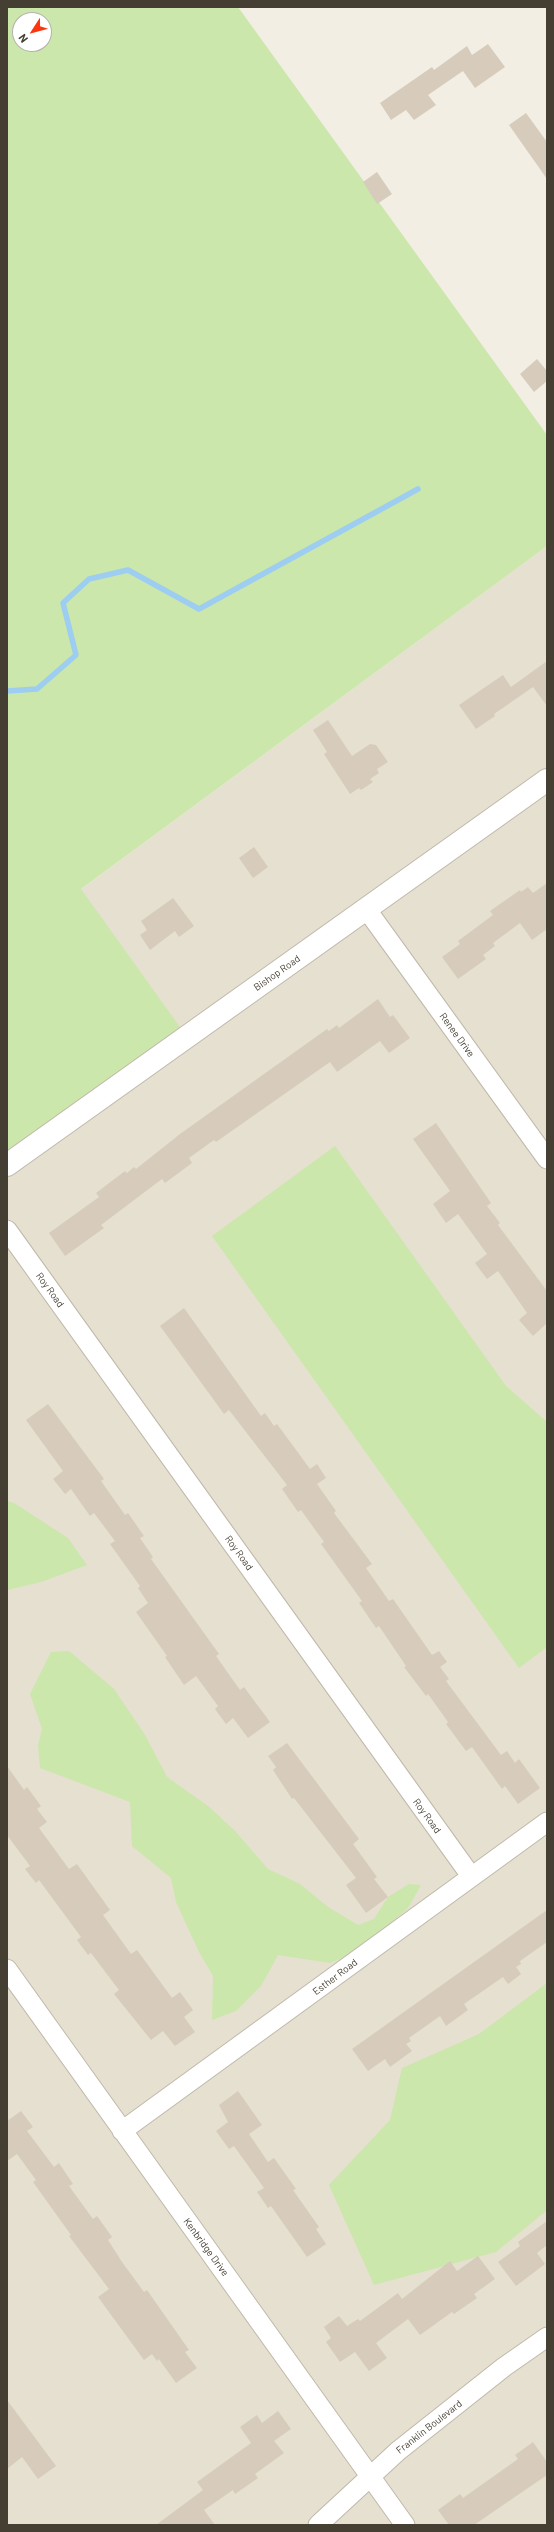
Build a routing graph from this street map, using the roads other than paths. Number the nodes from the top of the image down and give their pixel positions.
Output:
1 (547, 780) edge
2 (367, 910) junction
3 (547, 1159) edge
4 (7, 1165) edge
5 (7, 1230) edge
6 (547, 1822) edge
7 (471, 1876) junction
8 (7, 1969) edge
9 (122, 2130) junction
10 (547, 2337) edge
11 (370, 2476) junction
12 (318, 2525) edge
13 (405, 2525) edge

1 - 2 street, Bishop Road
2 - 3 street, Renee Drive
2 - 4 street, Bishop Road
5 - 7 street, Roy Road
6 - 7 street, Esther Road
7 - 9 street, Esther Road
8 - 9 street, Kenbridge Drive
9 - 11 street, Kenbridge Drive
10 - 11 street, Franklin Boulevard
11 - 12 street, Franklin Boulevard
11 - 13 street, Kenbridge Drive

